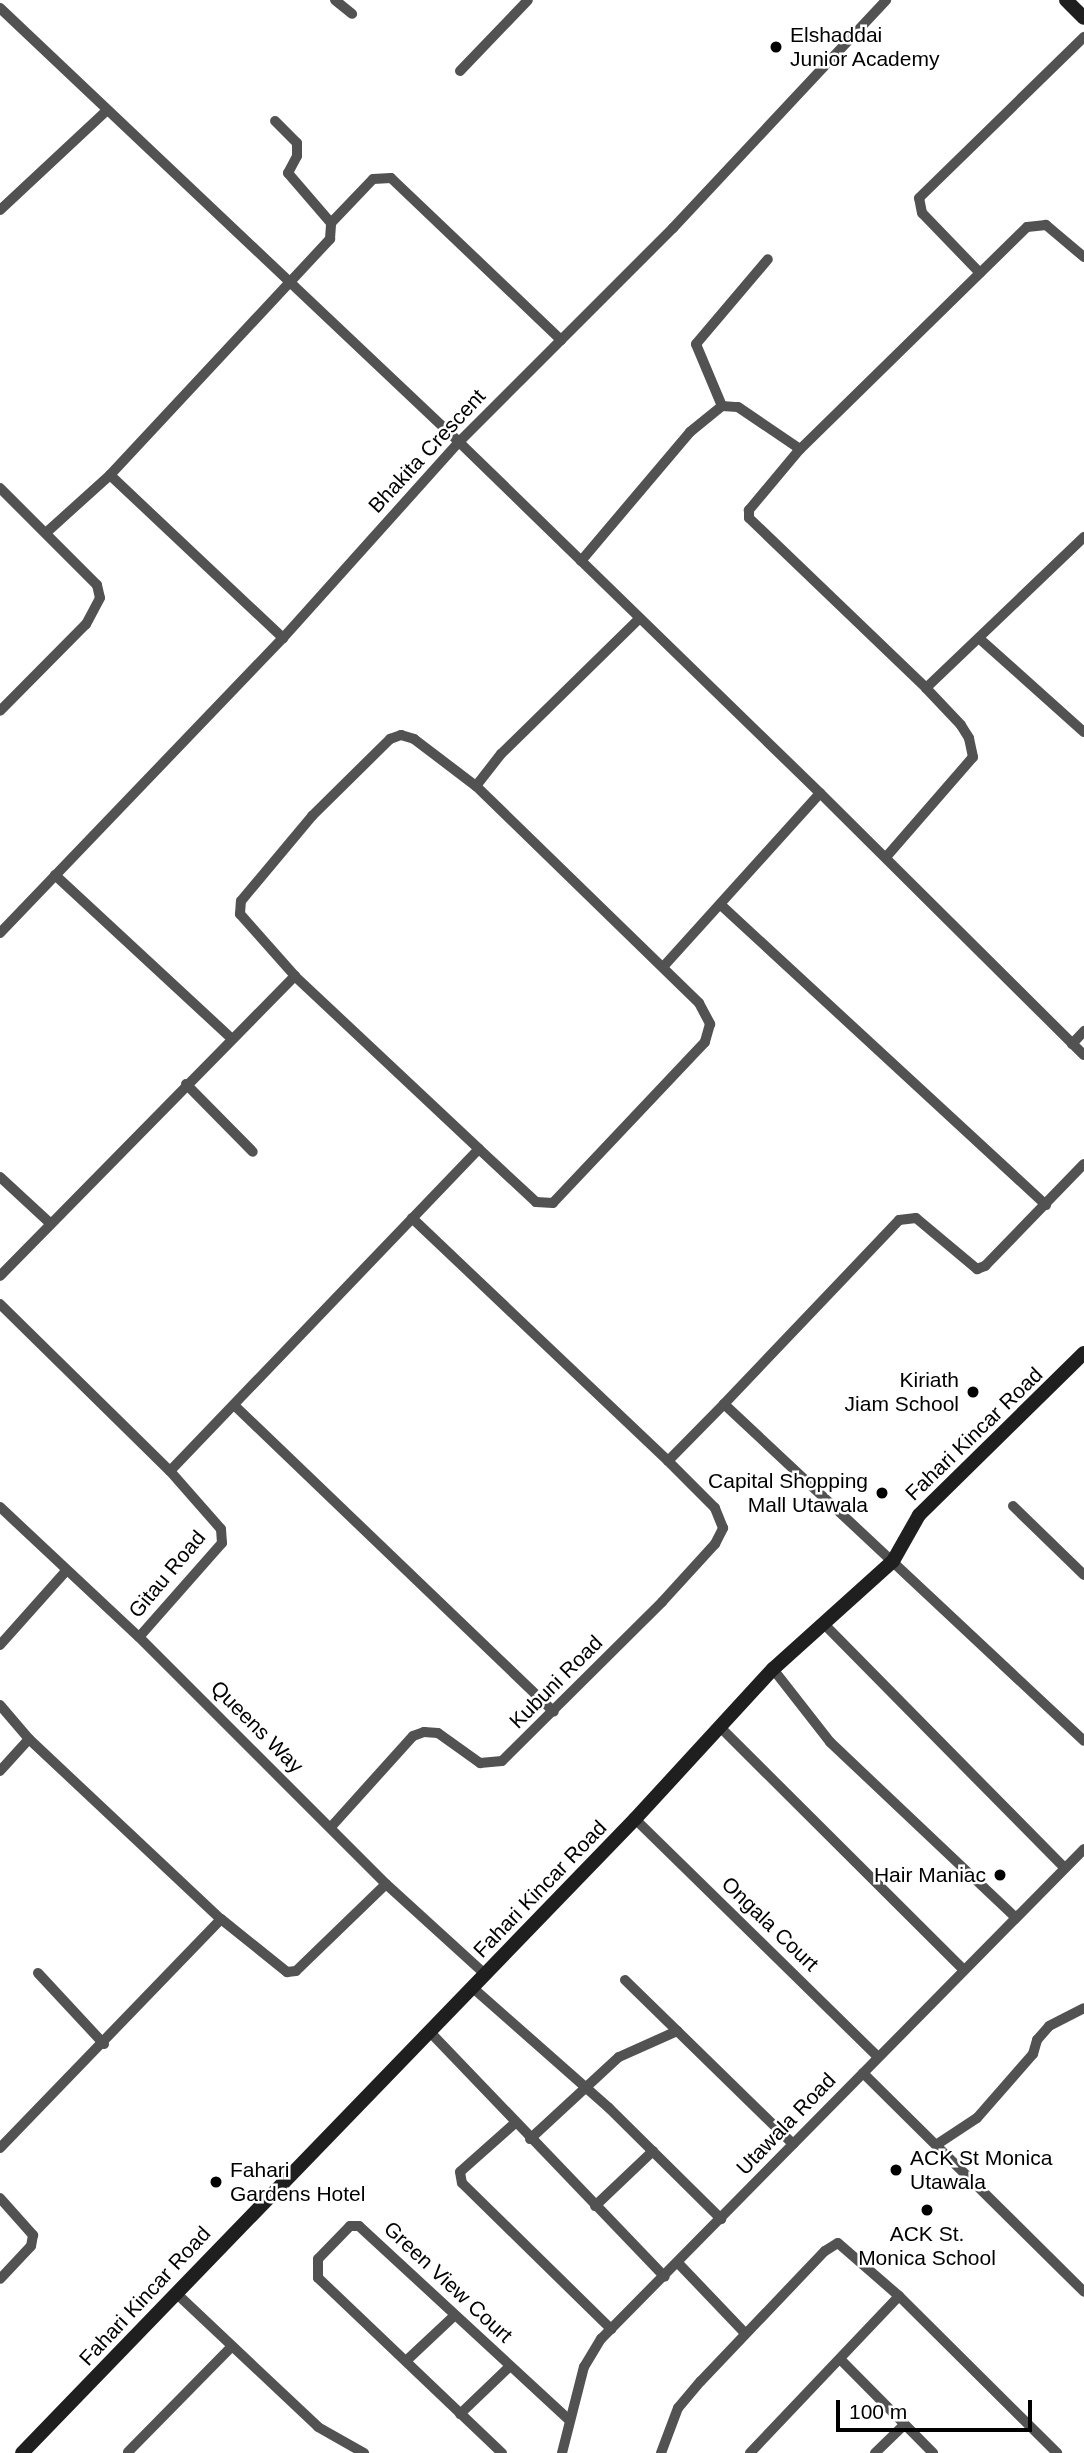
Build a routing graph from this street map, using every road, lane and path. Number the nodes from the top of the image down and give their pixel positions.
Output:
1 (335, 0) edge
2 (528, 0) edge
3 (886, 0) edge
4 (1066, 0) edge
5 (0, 8) edge
6 (352, 14) dead end
7 (1084, 18) edge
8 (1084, 37) edge
9 (460, 71) dead end
10 (106, 111) junction
11 (275, 121) dead end
12 (0, 210) edge
13 (331, 223) junction
14 (1084, 257) edge
15 (768, 259) dead end
16 (980, 273) junction
17 (289, 284) junction
18 (561, 340) junction
19 (722, 406) junction
20 (459, 442) junction
21 (800, 449) junction
22 (110, 475) junction
23 (0, 488) edge
24 (48, 531) junction
25 (1084, 537) edge
26 (581, 561) junction
27 (640, 618) junction
28 (283, 638) junction
29 (981, 640) junction
30 (926, 688) junction
31 (0, 711) edge
32 (1084, 732) edge
33 (476, 786) junction
34 (820, 793) junction
35 (887, 856) junction
36 (55, 875) junction
37 (722, 906) junction
38 (0, 933) edge
39 (663, 967) junction
40 (295, 976) junction
41 (1084, 1031) edge
42 (231, 1038) junction
43 (1072, 1044) junction
44 (1084, 1055) edge
45 (186, 1084) junction
46 (479, 1149) junction
47 (253, 1152) dead end
48 (1084, 1164) edge
49 (0, 1177) edge
50 (1046, 1205) junction
51 (412, 1219) junction
52 (51, 1224) junction
53 (0, 1276) edge
54 (0, 1304) edge
55 (1084, 1353) edge
56 (724, 1404) junction
57 (234, 1405) junction
58 (668, 1461) junction
59 (170, 1471) junction
60 (1013, 1506) dead end
61 (0, 1507) edge
62 (893, 1561) junction
63 (66, 1571) junction
64 (1084, 1575) edge
65 (824, 1624) junction
66 (139, 1637) junction
67 (0, 1645) edge
68 (773, 1669) junction
69 (0, 1705) edge
70 (554, 1712) junction
71 (722, 1728) junction
72 (29, 1739) junction
73 (1084, 1741) edge
74 (0, 1771) edge
75 (635, 1819) junction
76 (331, 1827) junction
77 (1084, 1849) edge
78 (1063, 1866) junction
79 (386, 1884) junction
80 (1015, 1917) junction
81 (221, 1919) junction
82 (963, 1969) junction
83 (38, 1973) dead end
84 (486, 1975) junction
85 (625, 1980) dead end
86 (473, 1988) junction
87 (1084, 2007) edge
88 (677, 2031) junction
89 (429, 2032) junction
90 (104, 2044) junction
91 (878, 2057) junction
92 (863, 2073) junction
93 (586, 2088) junction
94 (514, 2124) junction
95 (530, 2140) junction
96 (793, 2144) junction
97 (936, 2145) junction
98 (0, 2148) edge
99 (653, 2151) junction
100 (0, 2198) edge
101 (595, 2206) junction
102 (721, 2219) junction
103 (679, 2264) junction
104 (666, 2277) junction
105 (0, 2279) edge
106 (1084, 2291) edge
107 (176, 2293) junction
108 (899, 2296) junction
109 (454, 2316) junction
110 (611, 2329) junction
111 (745, 2333) junction
112 (232, 2346) junction
113 (841, 2360) junction
114 (405, 2361) junction
115 (510, 2366) junction
116 (460, 2414) junction
117 (569, 2420) junction
118 (904, 2426) junction
119 (128, 2452) edge
120 (22, 2453) edge
121 (364, 2453) edge
122 (502, 2453) edge
123 (562, 2453) edge
124 (661, 2453) edge
125 (750, 2453) edge
126 (875, 2453) edge
127 (933, 2453) edge
128 (1057, 2453) edge

1 - 6 street
2 - 9 street
3 - 18 street, Bhakita Crescent
4 - 7 street
5 - 10 street
8 - 16 street
10 - 12 street
10 - 17 street
11 - 13 street
13 - 17 street
13 - 18 street
14 - 16 street
15 - 19 street
16 - 21 street
17 - 20 street
17 - 22 street
18 - 20 street, Bhakita Crescent
19 - 21 street
19 - 26 street
20 - 26 street
20 - 28 street, Bhakita Crescent
21 - 30 street
22 - 24 street
22 - 28 street
23 - 24 street
24 - 31 street
25 - 29 street
26 - 27 street
27 - 33 street
27 - 34 street
28 - 36 street, Bhakita Crescent
29 - 30 street
29 - 32 street
30 - 35 street
33 - 39 street
33 - 40 street
34 - 35 street
34 - 37 street
35 - 43 street
36 - 38 street, Bhakita Crescent
36 - 42 street
37 - 39 street
37 - 50 street
39 - 46 street
40 - 42 street
40 - 46 street
41 - 43 street
42 - 45 street
43 - 44 street
45 - 47 street
45 - 52 street
46 - 51 street
48 - 50 street
49 - 52 street
50 - 56 street
51 - 57 street
51 - 58 street
52 - 53 street
54 - 59 street, Gitau Road
55 - 62 street, Fahari Kincar Road
56 - 58 street
56 - 62 street
57 - 59 street
57 - 70 street
58 - 70 street, Kubuni Road
59 - 66 street, Gitau Road
60 - 64 street
61 - 63 street, Queens Way
62 - 65 street, Fahari Kincar Road
62 - 73 street
63 - 66 street, Queens Way
63 - 67 street
65 - 68 street, Fahari Kincar Road
65 - 78 street
66 - 76 street, Queens Way
68 - 71 street, Fahari Kincar Road
68 - 80 street
69 - 72 street
70 - 76 street, Kubuni Road
71 - 75 street, Fahari Kincar Road
71 - 82 street
72 - 74 street
72 - 81 street
75 - 84 street, Fahari Kincar Road
75 - 91 street, Ongala Court
76 - 79 street, Queens Way
77 - 78 street, Utawala Road
78 - 80 street, Utawala Road
79 - 81 street
79 - 84 street, Queens Way
80 - 82 street, Utawala Road
81 - 90 street
82 - 91 street, Utawala Road
83 - 90 street
84 - 86 street, Fahari Kincar Road
85 - 88 street
86 - 89 street, Fahari Kincar Road
86 - 93 street
87 - 97 street
88 - 93 street
88 - 96 street
89 - 94 street
89 - 107 street, Fahari Kincar Road
90 - 98 street
91 - 92 street, Utawala Road
92 - 96 street, Utawala Road
92 - 97 street
93 - 95 street
93 - 99 street
94 - 95 street
94 - 110 street
95 - 101 street
96 - 102 street, Utawala Road
97 - 106 street
99 - 101 street
99 - 102 street
100 - 105 street
101 - 104 street
102 - 103 street, Utawala Road
103 - 104 street, Utawala Road
103 - 111 street
104 - 110 street, Utawala Road
107 - 112 street
107 - 120 street, Fahari Kincar Road
108 - 111 street
108 - 113 street
108 - 128 street
109 - 114 street
109 - 114 street, Green View Court
109 - 115 street, Green View Court
110 - 117 street, Utawala Road
111 - 124 street
112 - 119 street
112 - 121 street
113 - 118 street
113 - 125 street
114 - 116 street, Green View Court
115 - 116 street
115 - 117 street, Green View Court
116 - 122 street, Green View Court
117 - 123 street, Utawala Road
118 - 126 street
118 - 127 street

